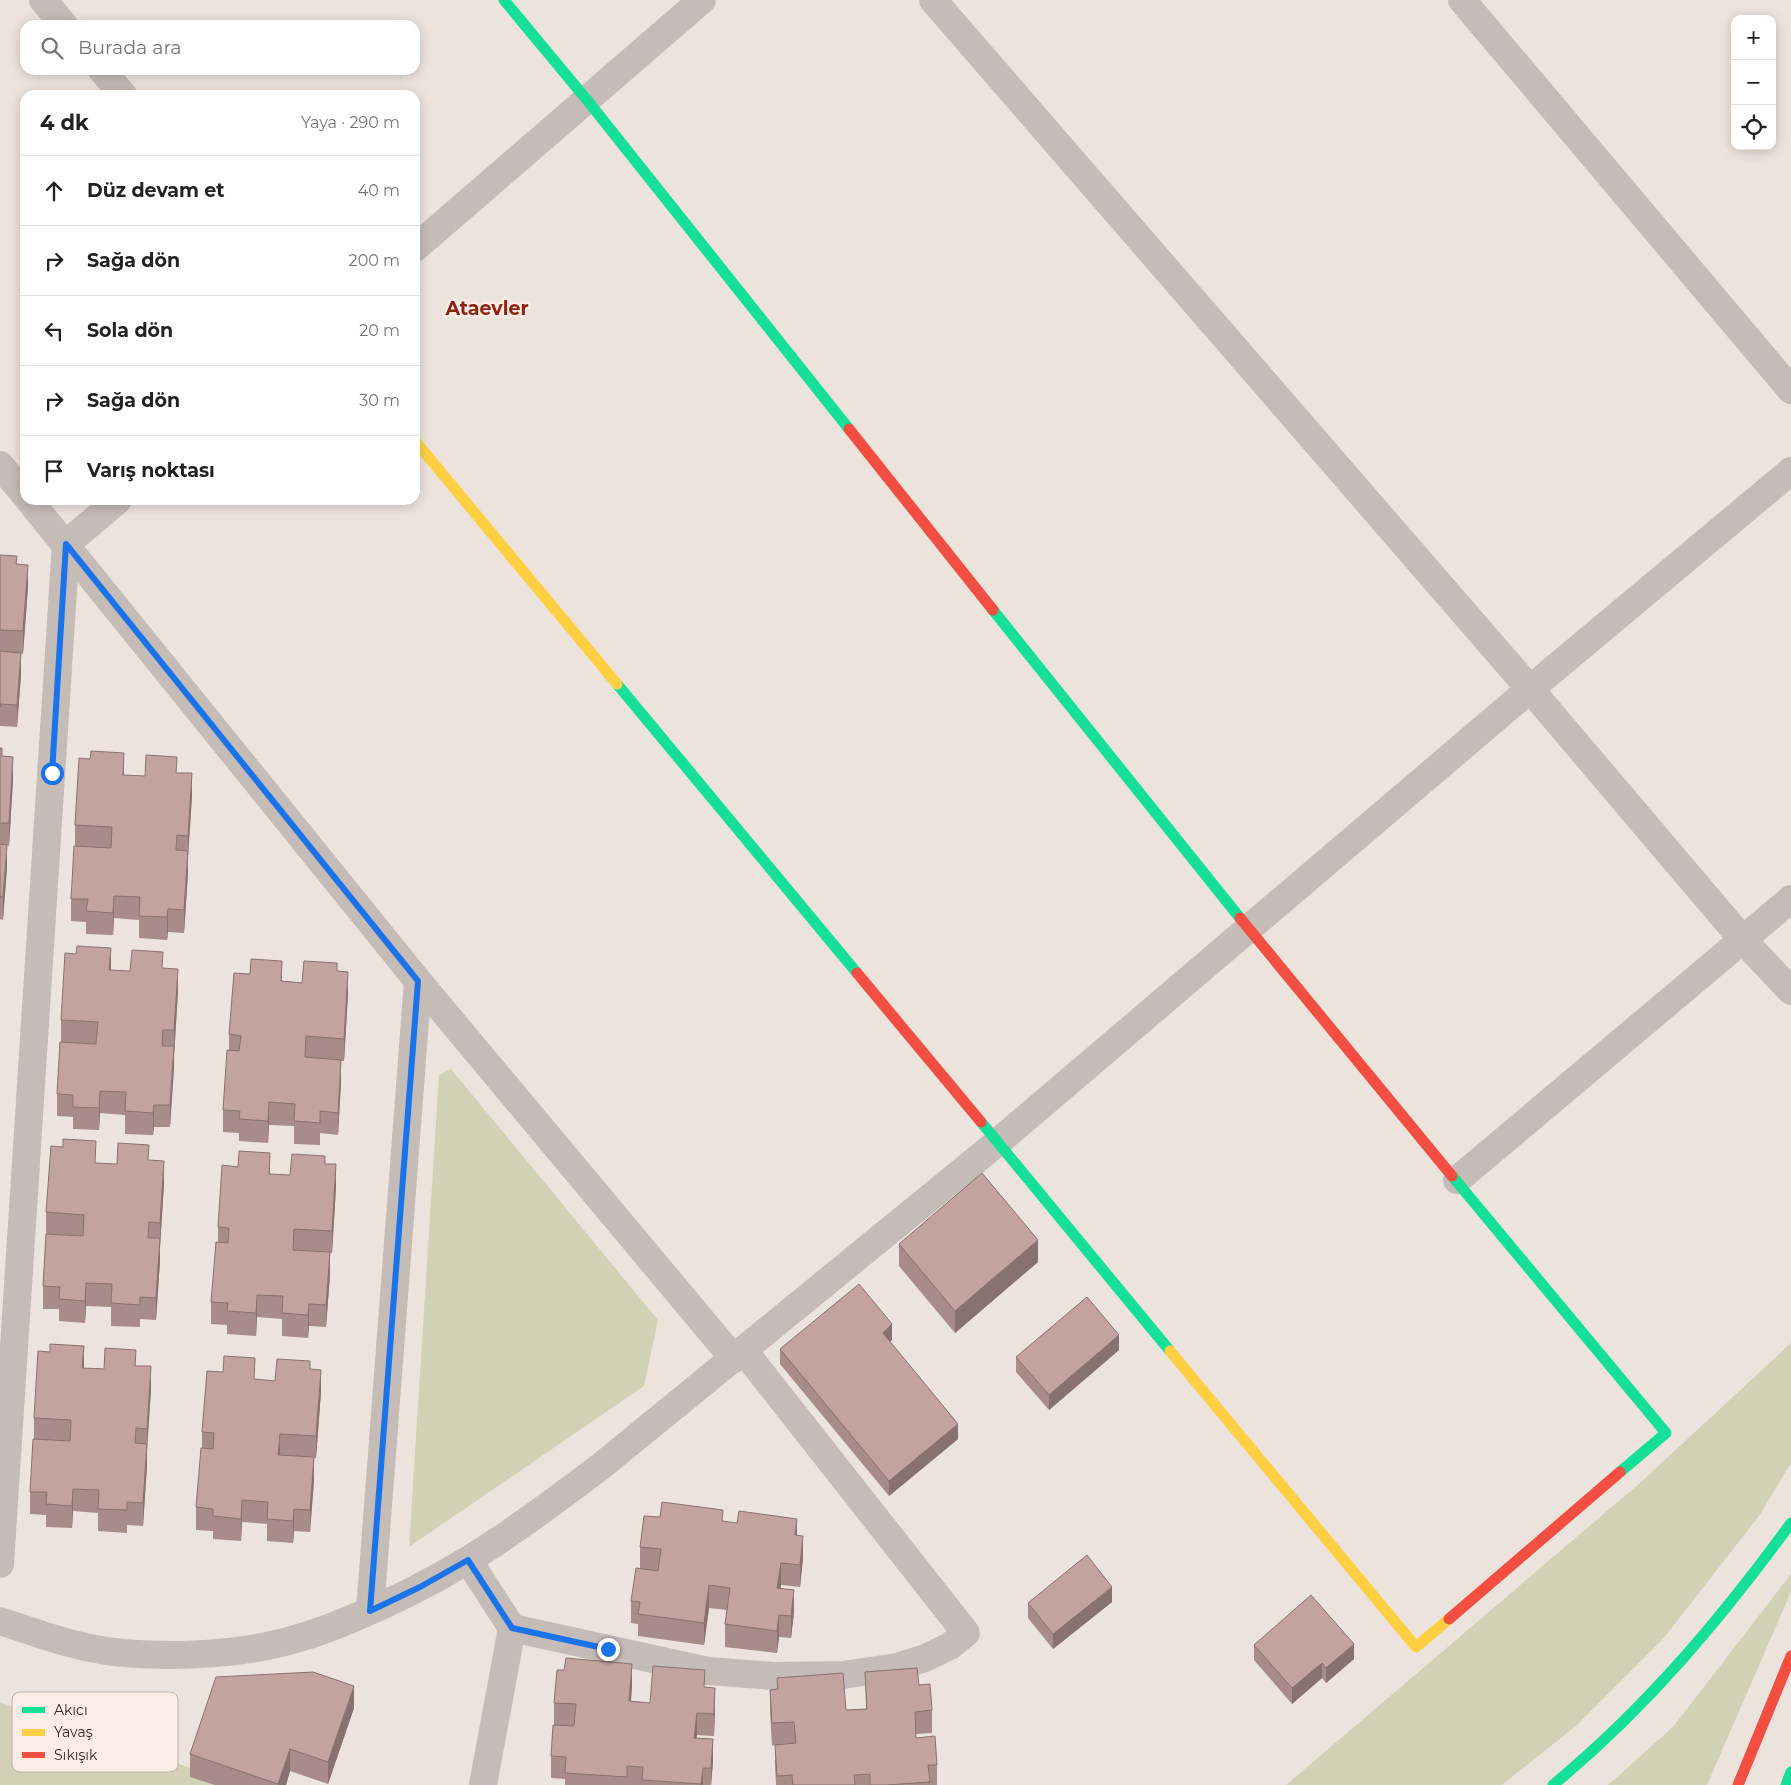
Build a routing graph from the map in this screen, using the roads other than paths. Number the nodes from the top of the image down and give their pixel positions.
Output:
1 (43, 0) edge
2 (504, 0) edge
3 (702, 0) edge
4 (933, 0) edge
5 (1462, 0) edge
6 (60, 20) edge
7 (106, 75) edge
8 (119, 90) edge
9 (587, 100) junction
10 (420, 244) edge
11 (1791, 390) edge
12 (420, 448) edge
13 (0, 465) edge
14 (1791, 471) edge
15 (20, 489) edge
16 (33, 505) edge
17 (112, 505) edge
18 (66, 544) junction
19 (1530, 689) junction
20 (1791, 899) edge
21 (1248, 929) junction
22 (1743, 940) junction
23 (418, 981) junction
24 (1791, 991) edge
25 (998, 1142) junction
26 (1457, 1180) junction
27 (739, 1355) junction
28 (1791, 1523) edge
29 (468, 1560) junction
30 (0, 1564) edge
31 (370, 1611) junction
32 (0, 1621) edge
33 (512, 1628) junction
34 (1791, 1656) edge
35 (1791, 1772) edge
36 (483, 1785) edge
37 (1553, 1785) edge
38 (1738, 1785) edge
39 (1786, 1785) edge

1 - 6 street
2 - 9 main road
3 - 9 street
4 - 19 street
5 - 11 street
7 - 8 street
9 - 10 street
9 - 21 main road
12 - 25 main road
13 - 15 street
14 - 19 street
16 - 18 street
17 - 18 street
18 - 23 street
18 - 30 street
19 - 21 street
19 - 22 street
20 - 22 street
21 - 25 street
21 - 26 main road
22 - 24 street
22 - 26 street
23 - 27 street
23 - 31 street
25 - 26 main road
25 - 27 street
27 - 29 street
27 - 33 street
28 - 37 main road
29 - 31 street
29 - 33 street
31 - 32 street
33 - 36 street
34 - 38 main road
35 - 39 main road

